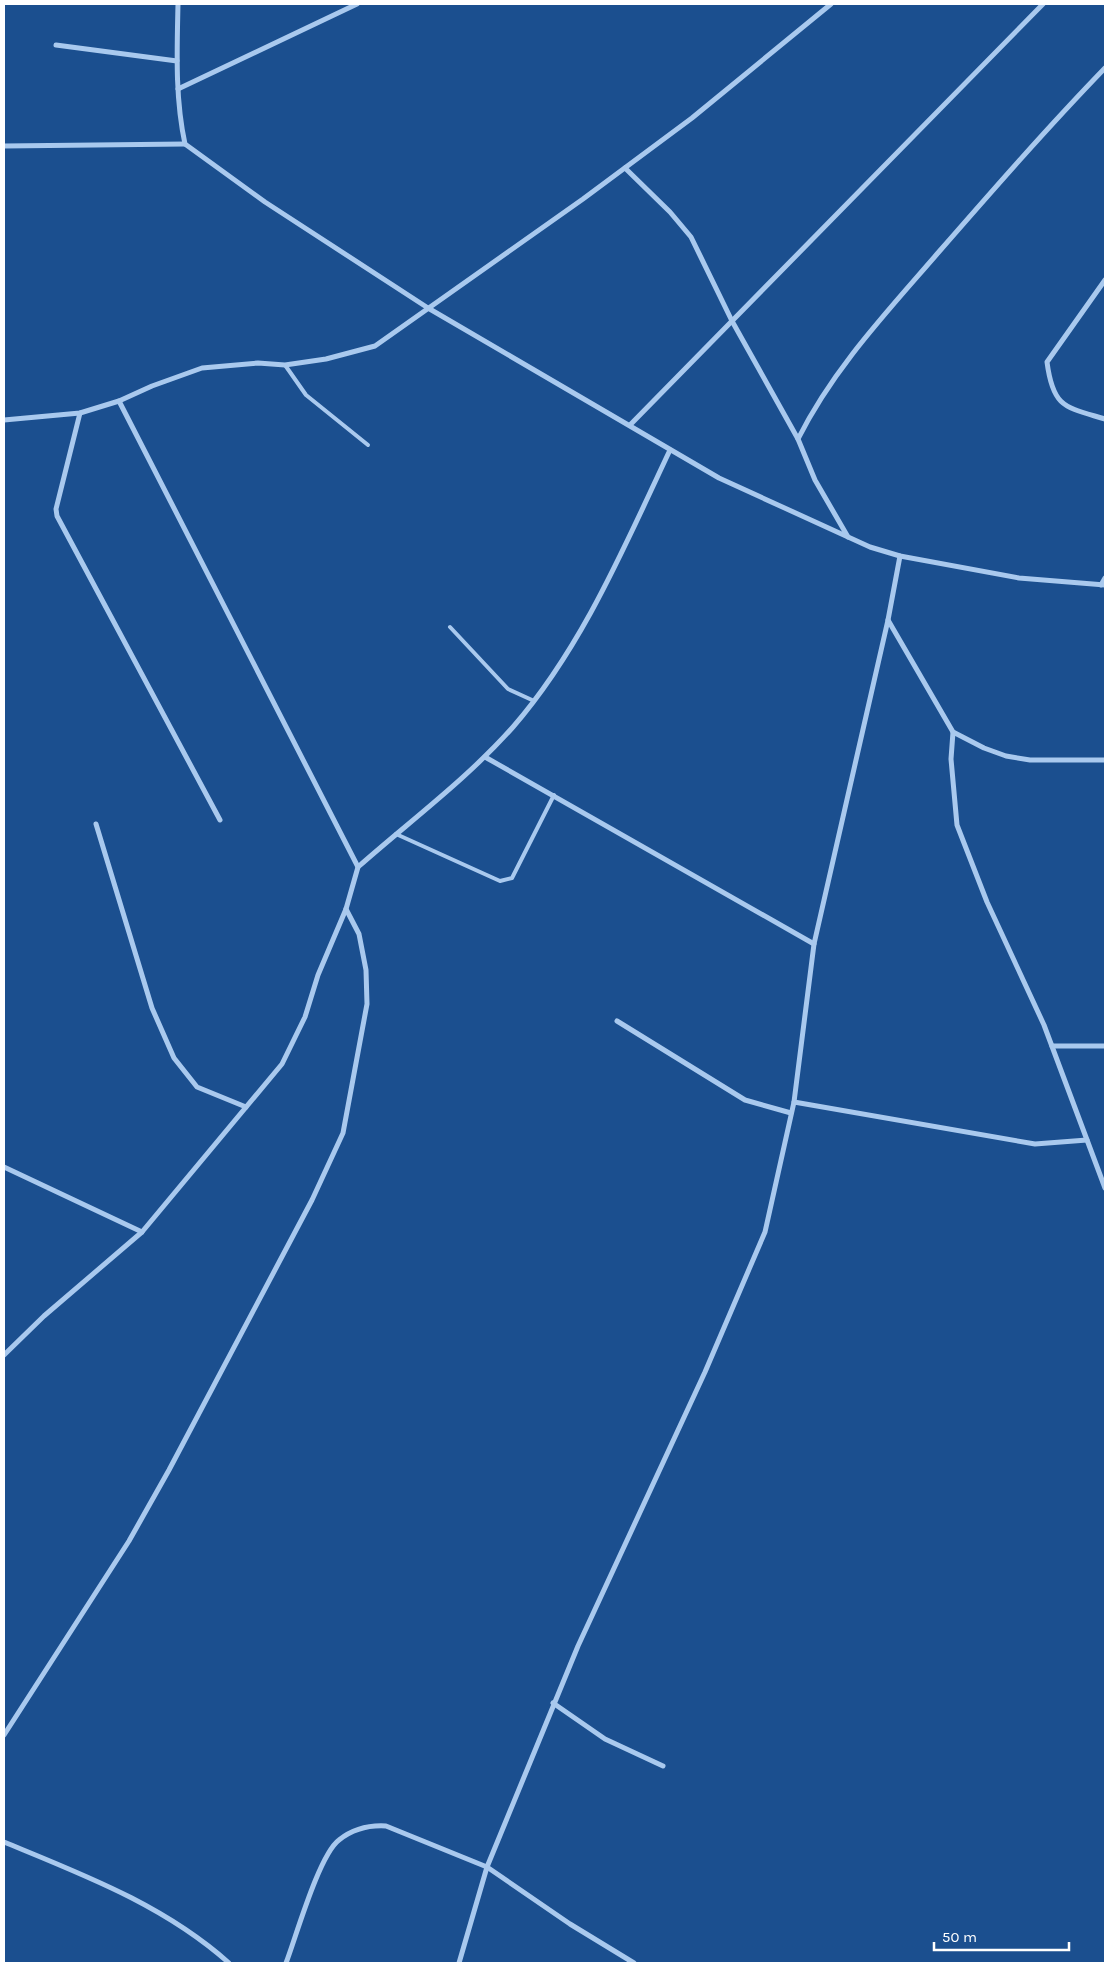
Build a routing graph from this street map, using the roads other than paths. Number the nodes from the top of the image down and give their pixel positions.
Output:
1 (178, 4) edge
2 (357, 4) edge
3 (831, 4) edge
4 (1043, 4) edge
5 (56, 46) dead end
6 (177, 61) junction
7 (1105, 68) edge
8 (178, 89) junction
9 (185, 144) junction
10 (4, 146) edge
11 (625, 168) junction
12 (1105, 280) edge
13 (428, 308) junction
14 (732, 321) junction
15 (284, 365) junction
16 (119, 401) junction
17 (80, 413) junction
18 (1105, 419) edge
19 (4, 420) edge
20 (630, 425) junction
21 (798, 439) junction
22 (368, 445) dead end
23 (670, 450) junction
24 (848, 536) junction
25 (900, 556) junction
26 (1105, 578) edge
27 (1103, 585) edge
28 (888, 620) junction
29 (450, 627) dead end
30 (532, 700) junction
31 (953, 732) junction
32 (486, 757) junction
33 (1105, 760) edge
34 (554, 795) junction
35 (220, 820) dead end
36 (96, 824) dead end
37 (396, 834) junction
38 (358, 867) junction
39 (346, 909) junction
40 (814, 944) junction
41 (617, 1021) dead end
42 (1052, 1046) junction
43 (1105, 1046) edge
44 (794, 1102) junction
45 (246, 1107) junction
46 (791, 1113) junction
47 (1087, 1140) junction
48 (4, 1167) edge
49 (1105, 1188) edge
50 (142, 1232) junction
51 (4, 1355) edge
52 (554, 1704) junction
53 (4, 1735) edge
54 (663, 1766) dead end
55 (4, 1842) edge
56 (487, 1867) junction
57 (229, 1963) edge
58 (286, 1963) edge
59 (459, 1963) edge
60 (634, 1963) edge

1 - 6 street
2 - 8 street
3 - 11 street
4 - 14 street
5 - 6 street
6 - 8 street
7 - 21 street
8 - 9 street
9 - 10 street
9 - 13 street
11 - 13 street
11 - 14 street
12 - 18 street
13 - 15 street
13 - 20 street
14 - 20 street
14 - 21 street
15 - 16 street
15 - 22 lane
16 - 17 street
16 - 38 street
17 - 19 street
17 - 35 street
20 - 23 street
21 - 24 street
23 - 24 street
23 - 30 street
24 - 25 street
25 - 27 street
25 - 28 street
26 - 27 street
28 - 31 street
28 - 40 street
29 - 30 lane
30 - 32 street
31 - 33 street
31 - 42 street
32 - 34 street
32 - 37 street
34 - 37 lane
34 - 40 street
36 - 45 street
37 - 38 street
38 - 39 street
39 - 45 street
39 - 53 street
40 - 44 street
41 - 46 street
42 - 43 street
42 - 47 street
44 - 46 street
44 - 47 street
45 - 50 street
46 - 52 street
47 - 49 street
48 - 50 street
50 - 51 street
52 - 54 street
52 - 56 street
55 - 57 street
56 - 58 street
56 - 59 street
56 - 60 street

